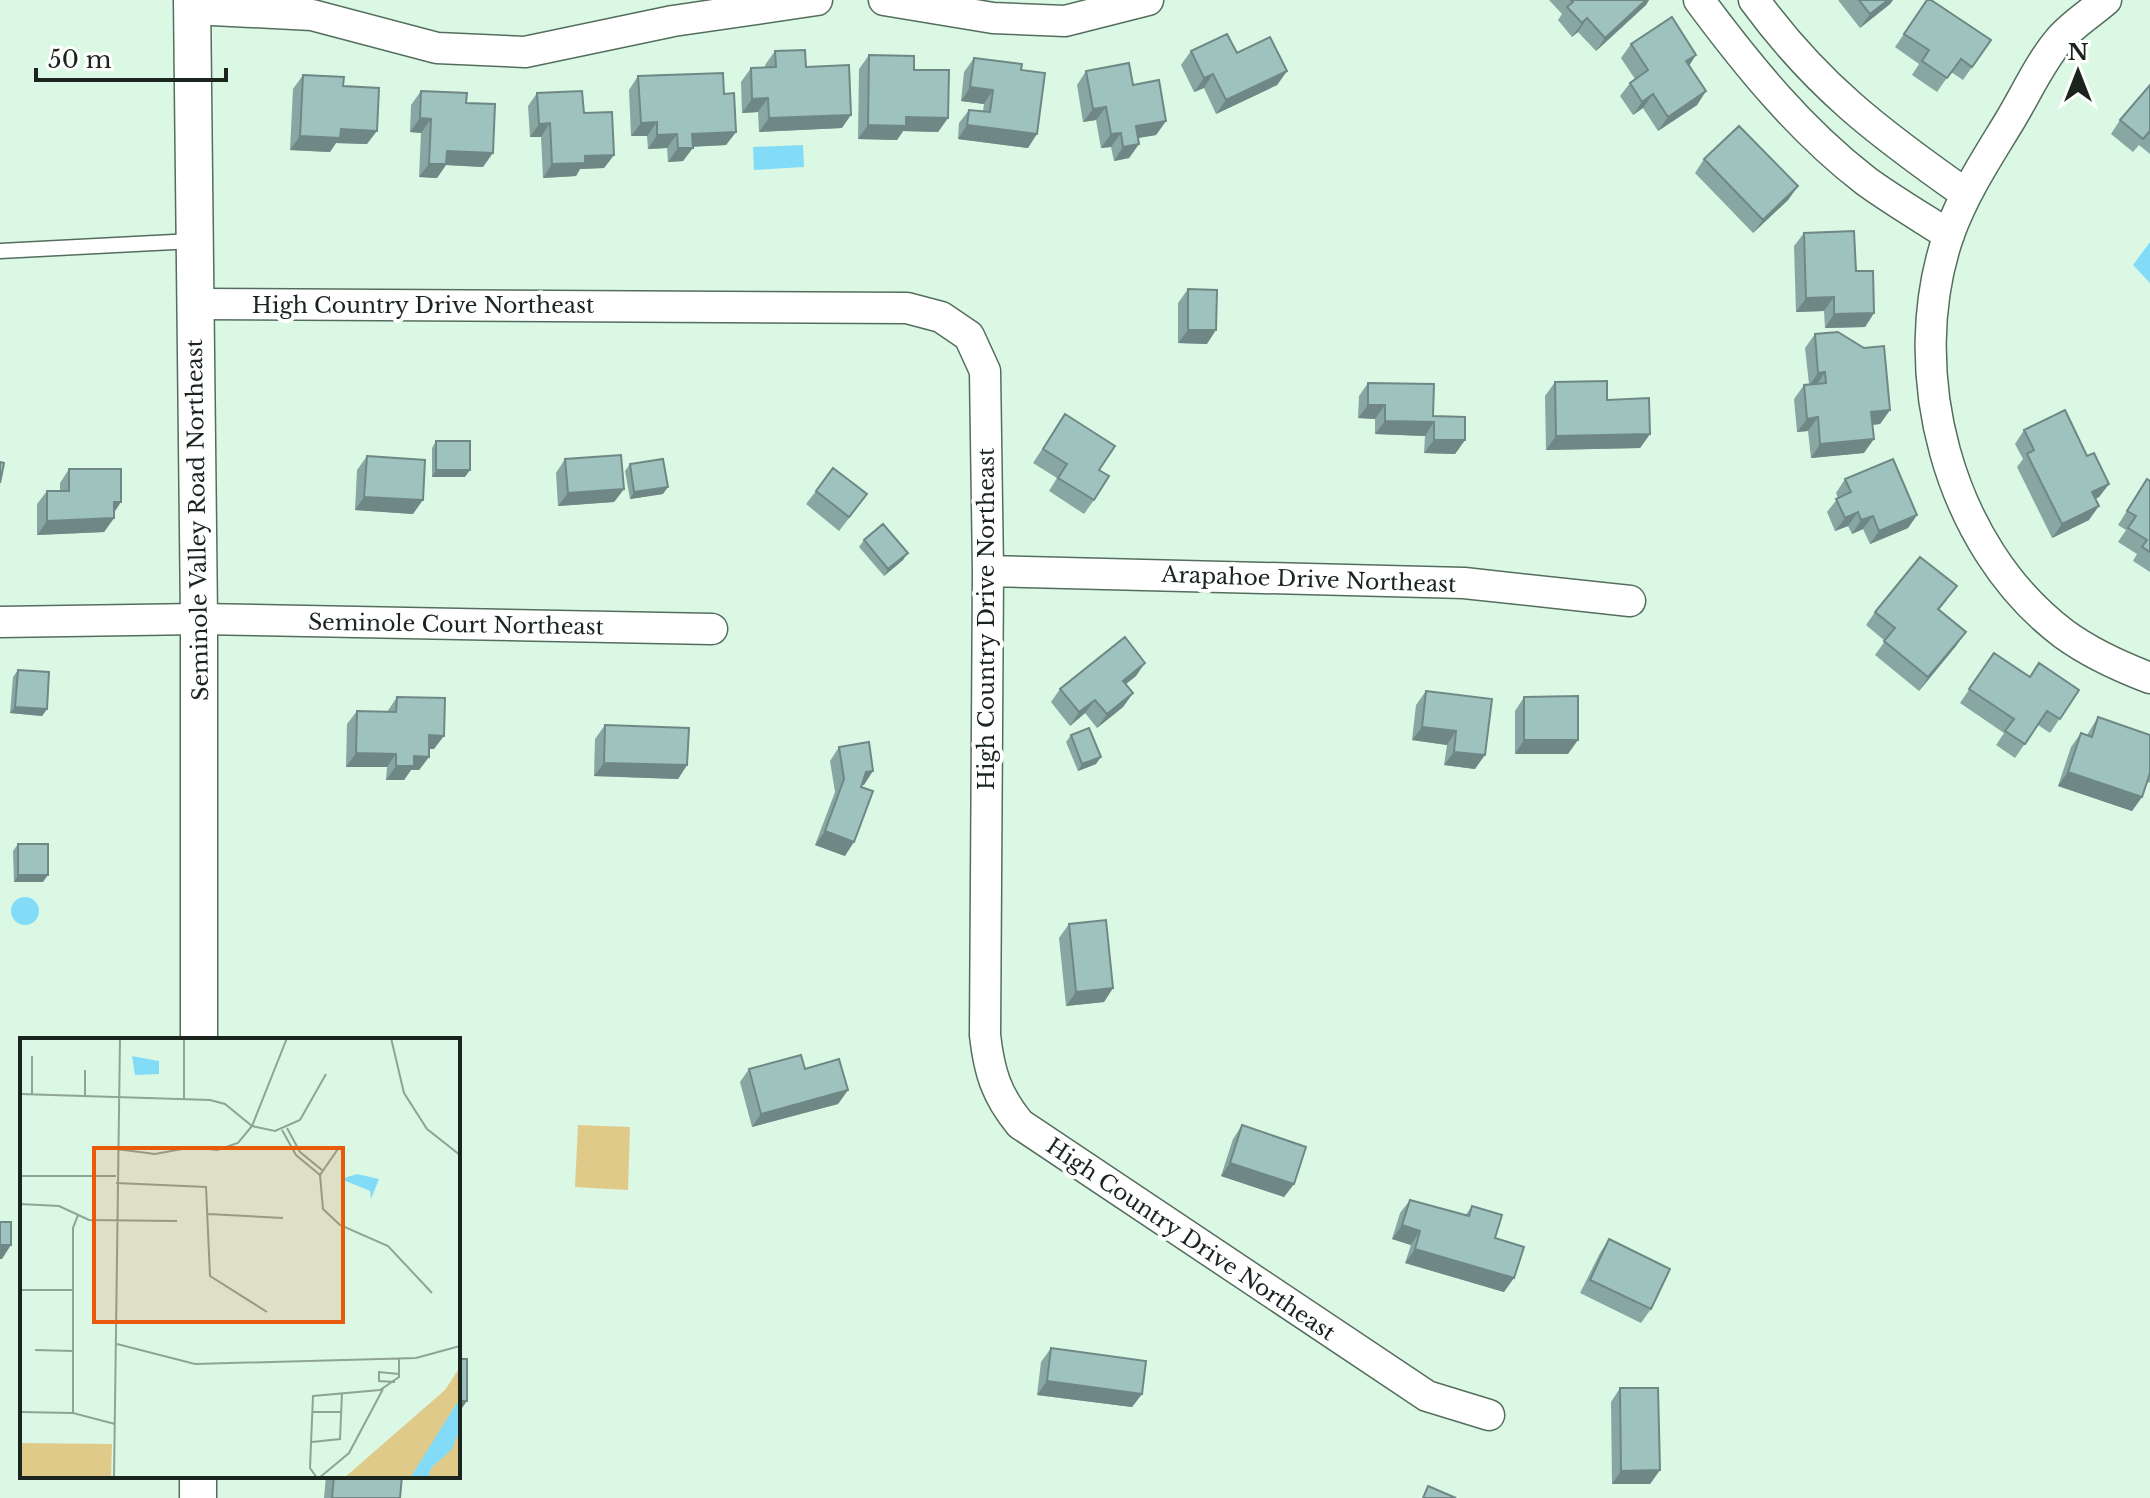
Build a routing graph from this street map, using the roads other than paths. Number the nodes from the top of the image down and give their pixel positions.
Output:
1 (817, 0) edge
2 (884, 0) edge
3 (1148, 0) edge
4 (1699, 0) edge
5 (1754, 0) edge
6 (2106, 0) edge
7 (192, 4) edge
8 (1966, 194) junction
9 (1949, 235) junction
10 (193, 241) junction
11 (0, 251) edge
12 (194, 304) junction
13 (988, 571) junction
14 (1630, 601) dead end
15 (199, 619) junction
16 (0, 622) edge
17 (712, 629) dead end
18 (2150, 678) edge
19 (199, 1038) edge
20 (1489, 1415) dead end

1 - 7 street
2 - 3 street
4 - 9 street
5 - 8 street
6 - 8 street
7 - 10 street, Seminole Valley Road Northeast
8 - 9 street
9 - 18 street
10 - 11 lane
10 - 12 street, Seminole Valley Road Northeast
12 - 13 street, High Country Drive Northeast
12 - 15 street, Seminole Valley Road Northeast
13 - 14 street, Arapahoe Drive Northeast
13 - 20 street, High Country Drive Northeast
15 - 16 street, Seminole Court Northeast
15 - 17 street, Seminole Court Northeast
15 - 19 street, Seminole Valley Road Northeast

